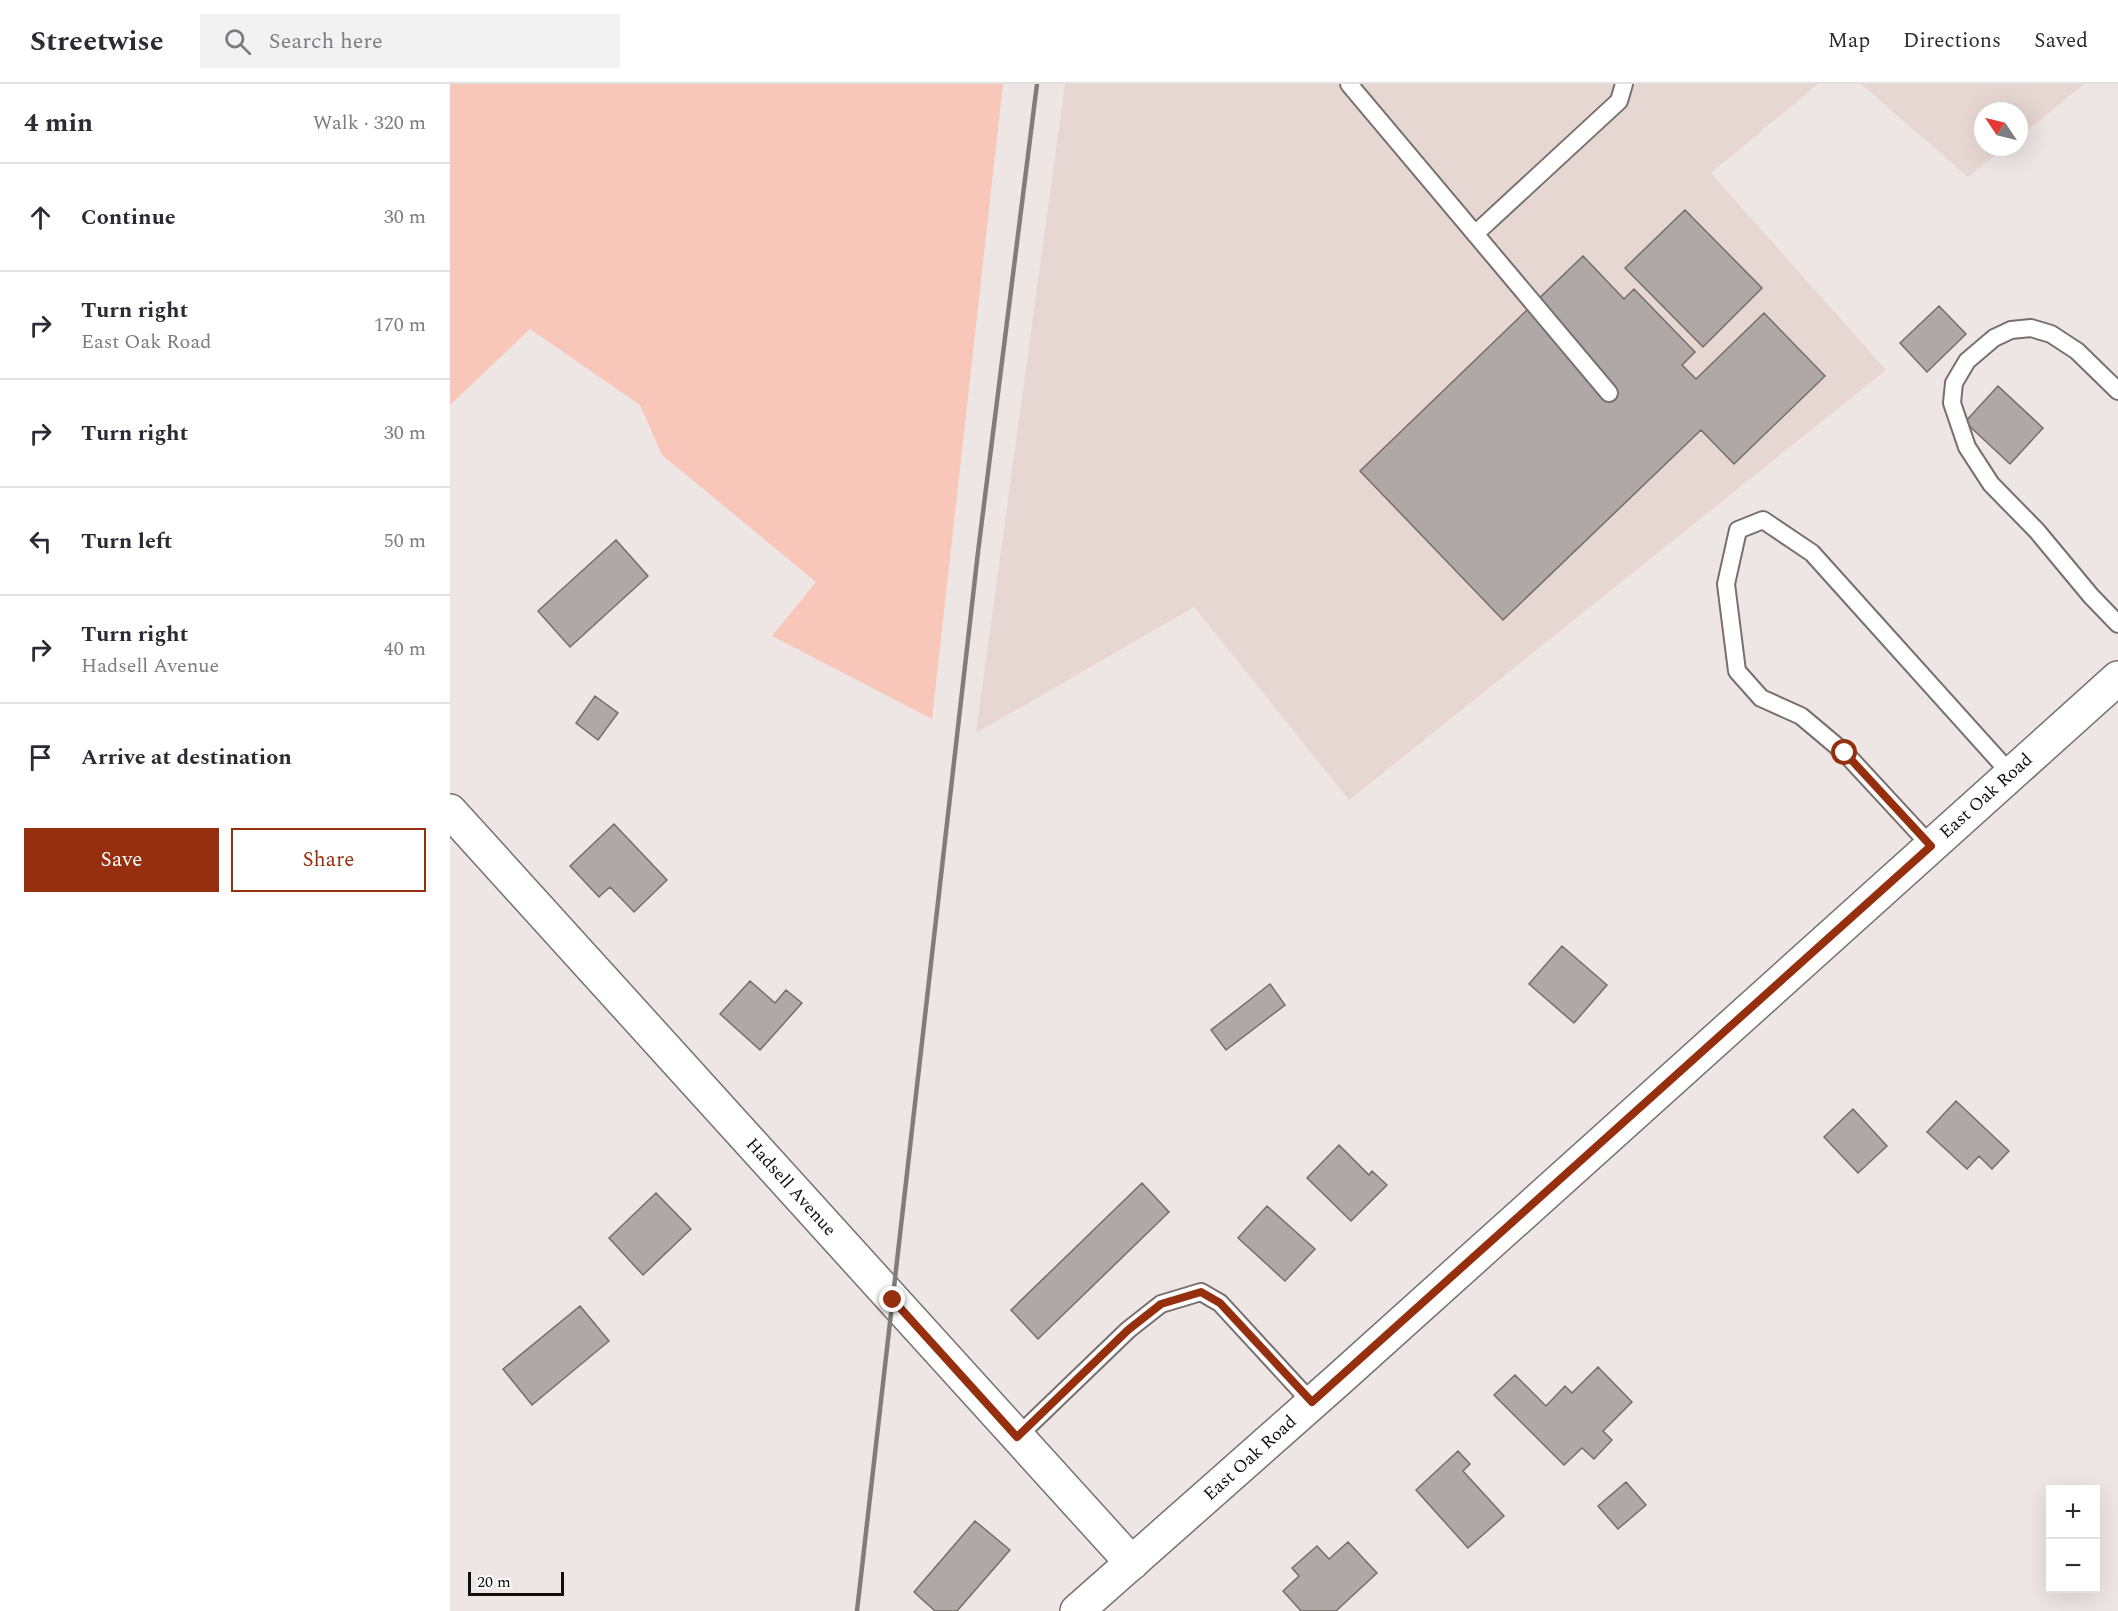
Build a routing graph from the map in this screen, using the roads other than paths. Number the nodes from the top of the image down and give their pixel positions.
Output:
1 (1349, 84) edge
2 (1624, 84) edge
3 (1475, 234) junction
4 (2118, 391) edge
5 (1609, 393) dead end
6 (2118, 624) edge
7 (2118, 678) edge
8 (2010, 773) junction
9 (450, 811) edge
10 (1931, 846) junction
11 (1312, 1402) junction
12 (1017, 1437) junction
13 (1132, 1563) junction
14 (1077, 1611) edge

1 - 3 lane
2 - 3 lane
3 - 5 lane
4 - 6 lane
7 - 8 street, East Oak Road
8 - 10 street, East Oak Road
8 - 10 lane
9 - 12 street, Hadsell Avenue
10 - 11 street, East Oak Road
11 - 12 lane
11 - 13 street, East Oak Road
12 - 13 street, Hadsell Avenue
13 - 14 street, East Oak Road

